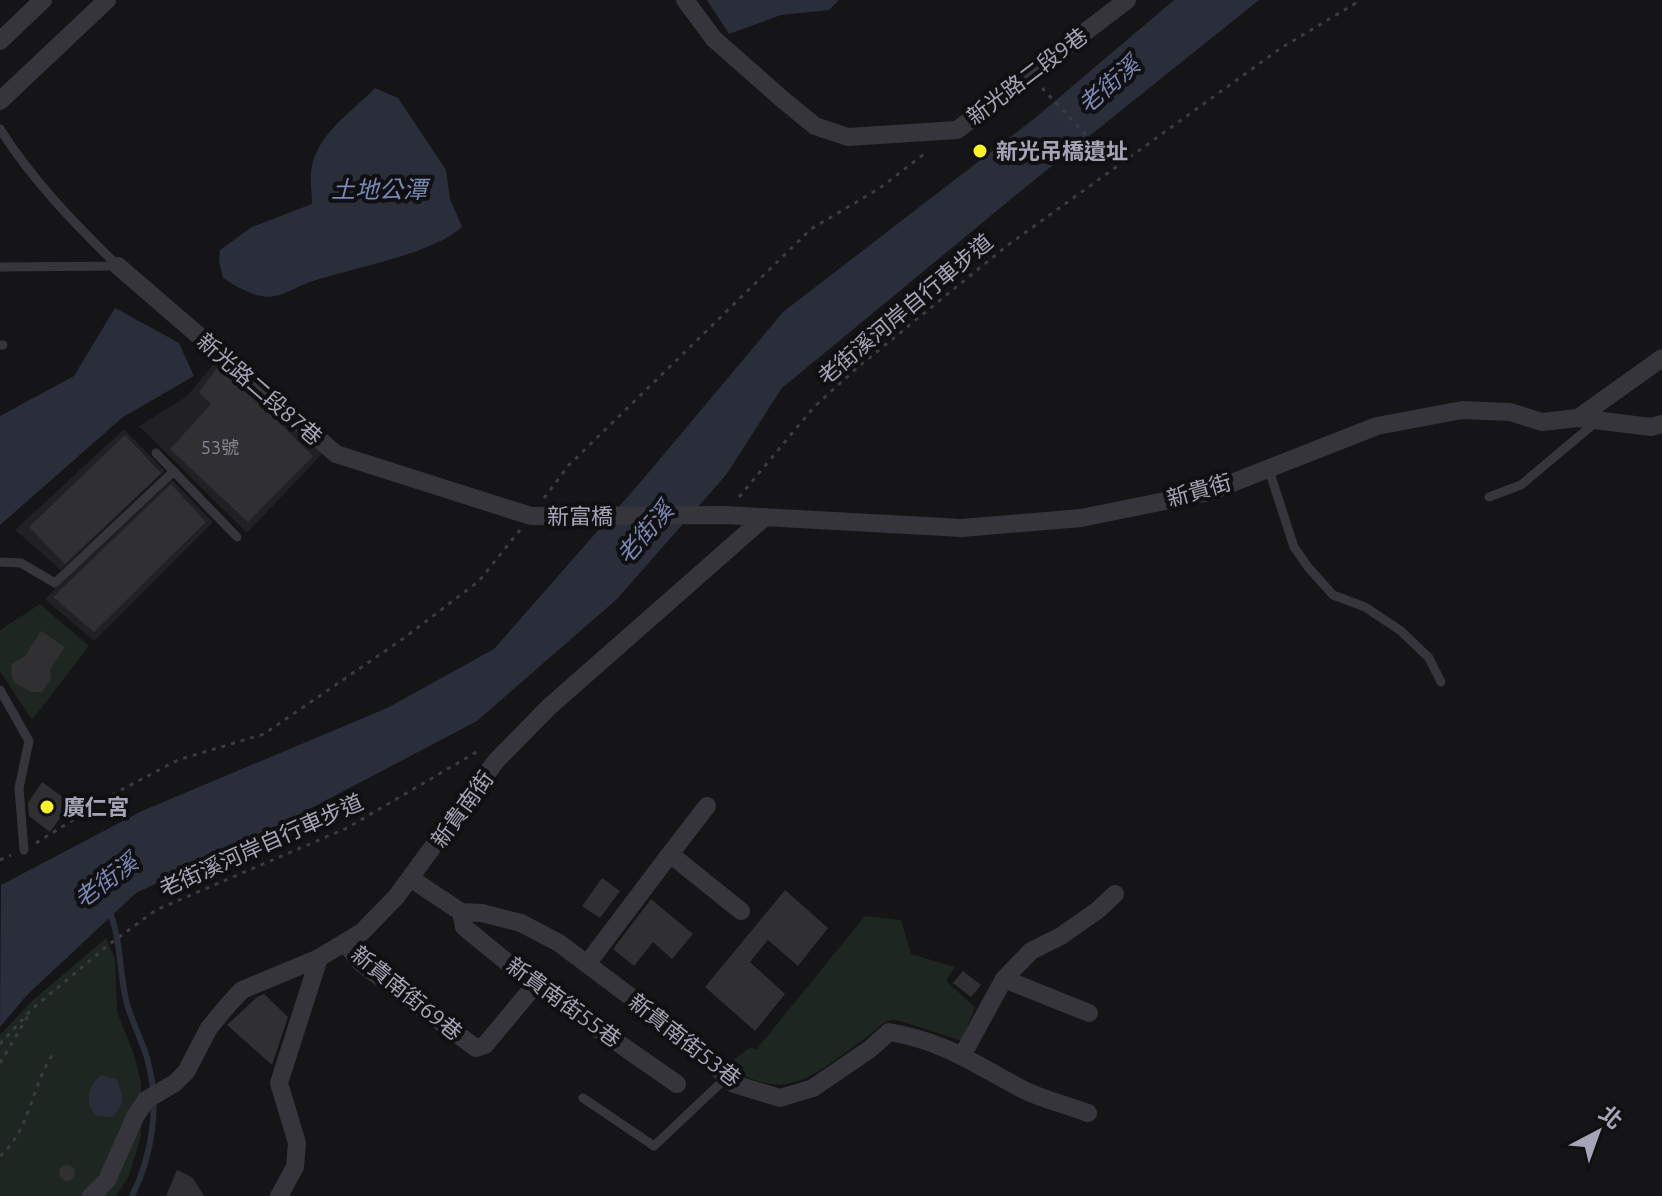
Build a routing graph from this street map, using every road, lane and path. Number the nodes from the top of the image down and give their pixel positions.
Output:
1 (43, 0) edge
2 (107, 0) edge
3 (685, 0) edge
4 (1127, 0) edge
5 (1361, 0) edge
6 (0, 41) edge
7 (1041, 87) dead end
8 (0, 101) edge
9 (0, 129) edge
10 (1116, 167) junction
11 (118, 266) junction
12 (0, 267) edge
13 (1662, 358) edge
14 (1578, 418) junction
15 (1598, 420) junction
16 (1662, 424) edge
17 (156, 453) dead end
18 (1268, 467) junction
19 (174, 471) junction
20 (1489, 497) dead end
21 (737, 499) dead end
22 (725, 515) joint
23 (531, 516) joint
24 (765, 517) junction
25 (237, 537) dead end
26 (0, 562) edge
27 (1441, 682) dead end
28 (0, 690) edge
29 (481, 750) dead end
30 (707, 806) dead end
31 (24, 850) dead end
32 (670, 854) junction
33 (410, 878) junction
34 (1115, 894) dead end
35 (741, 911) dead end
36 (461, 912) junction
37 (345, 943) junction
38 (319, 958) junction
39 (587, 964) junction
40 (1004, 979) junction
41 (535, 985) junction
42 (32, 1009) junction
43 (1089, 1013) dead end
44 (0, 1044) edge
45 (55, 1051) dead end
46 (963, 1054) junction
47 (0, 1063) edge
48 (727, 1077) junction
49 (677, 1084) dead end
50 (583, 1098) dead end
51 (1088, 1113) dead end
52 (0, 1156) edge
53 (91, 1196) edge
54 (279, 1196) edge

1 - 6 street
2 - 8 street
3 - 4 street, 新光路二段9巷
5 - 10 path, 老街溪河岸自行車步道
7 - 10 path
9 - 11 lane
10 - 21 path, 老街溪河岸自行車步道
11 - 12 lane
11 - 23 street, 新光路二段87巷
13 - 14 street
14 - 15 street, 新貴街
14 - 18 street, 新貴街
15 - 16 street, 新貴街
15 - 20 lane
17 - 19 lane
18 - 24 street, 新貴街
18 - 27 lane
19 - 25 lane
19 - 26 lane
22 - 23 street, 新富橋
22 - 24 street, 新貴街
24 - 33 street, 新貴南街
28 - 31 lane
29 - 42 path, 老街溪河岸自行車步道
30 - 32 street
32 - 35 street
32 - 39 street
33 - 36 street, 新貴南街53巷
33 - 37 street, 新貴南街
34 - 40 street
36 - 39 street, 新貴南街53巷
36 - 41 street, 新貴南街55巷
37 - 38 street, 新貴南街
37 - 41 street, 新貴南街69巷
38 - 53 street, 新貴南街
38 - 54 street
39 - 48 street, 新貴南街53巷
40 - 43 street
40 - 46 street
41 - 49 street, 新貴南街55巷
42 - 44 path
42 - 47 path
45 - 52 path
46 - 48 street, 新貴南街53巷
46 - 51 street, 新貴南街53巷
48 - 50 lane

